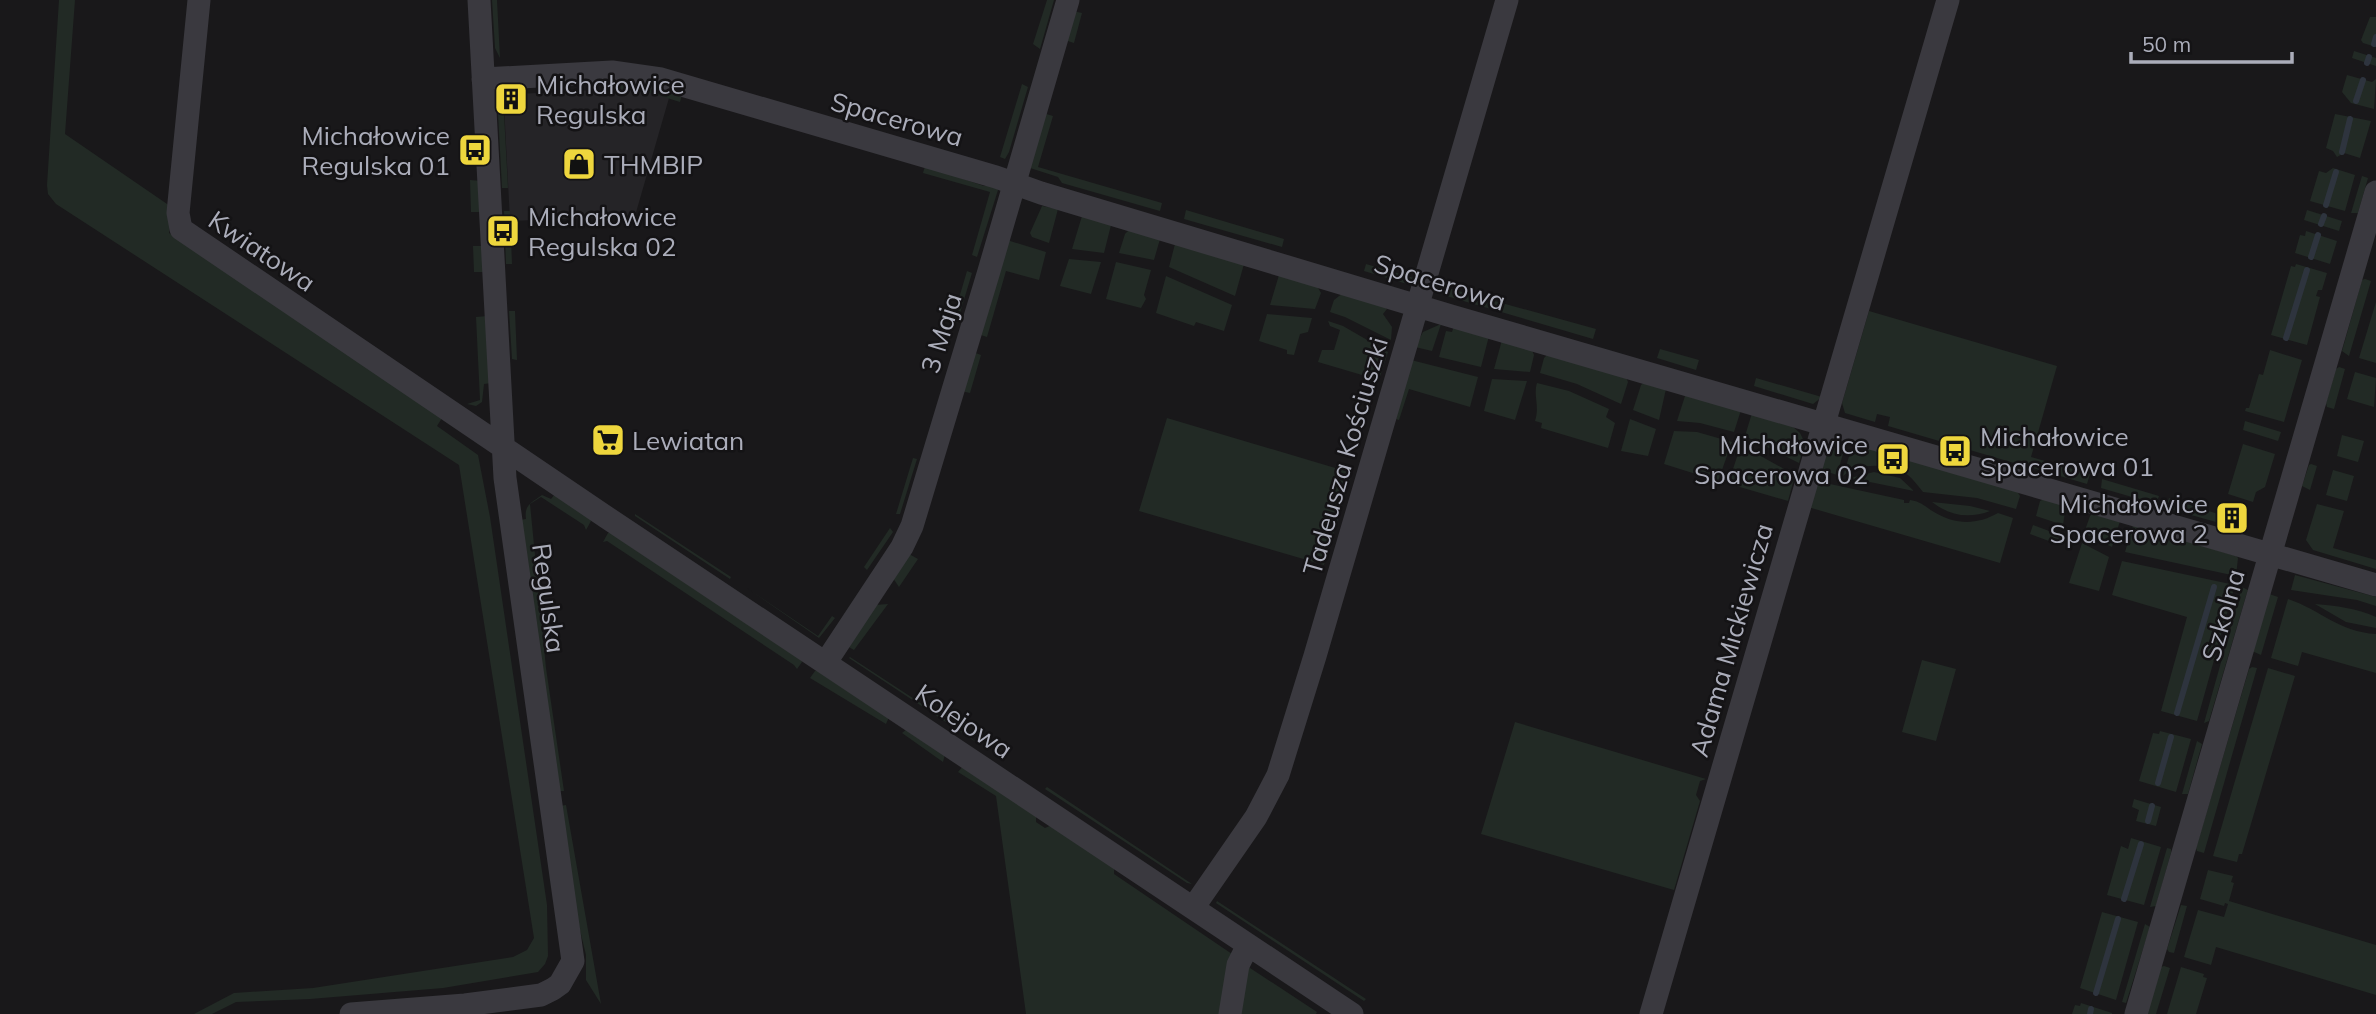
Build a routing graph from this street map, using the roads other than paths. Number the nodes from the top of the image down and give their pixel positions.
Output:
1 (199, 0) edge
2 (479, 0) edge
3 (1068, 0) edge
4 (1507, 0) edge
5 (1948, 0) edge
6 (483, 79) junction
7 (1015, 184) junction
8 (2376, 192) edge
9 (1417, 306) junction
10 (1824, 424) junction
11 (503, 447) junction
12 (545, 475) junction
13 (508, 501) junction
14 (2270, 553) junction
15 (2376, 585) edge
16 (826, 662) junction
17 (1193, 908) junction
18 (1248, 945) junction
19 (351, 1014) edge
20 (1230, 1014) edge
21 (1352, 1014) edge
22 (1651, 1014) edge
23 (2136, 1014) edge

1 - 11 street, Kwiatowa
2 - 6 street, Regulska
3 - 7 street, 3 Maja
4 - 9 street, Tadeusza Kościuszki
5 - 10 street, Adama Mickiewicza
6 - 7 street, Spacerowa
6 - 11 street, Regulska
7 - 9 street, Spacerowa
7 - 16 street, 3 Maja
8 - 14 street, Szkolna
9 - 10 street, Spacerowa
9 - 17 street, Tadeusza Kościuszki
10 - 14 street, Spacerowa
10 - 22 street, Adama Mickiewicza
11 - 12 street, Kolejowa
11 - 13 street, Regulska
12 - 13 street
12 - 16 street, Kolejowa
13 - 19 street, Regulska
14 - 15 street, Spacerowa
14 - 23 street, Szkolna
16 - 17 street, Kolejowa
17 - 18 street, Kolejowa
18 - 20 street
18 - 21 street, Kolejowa

